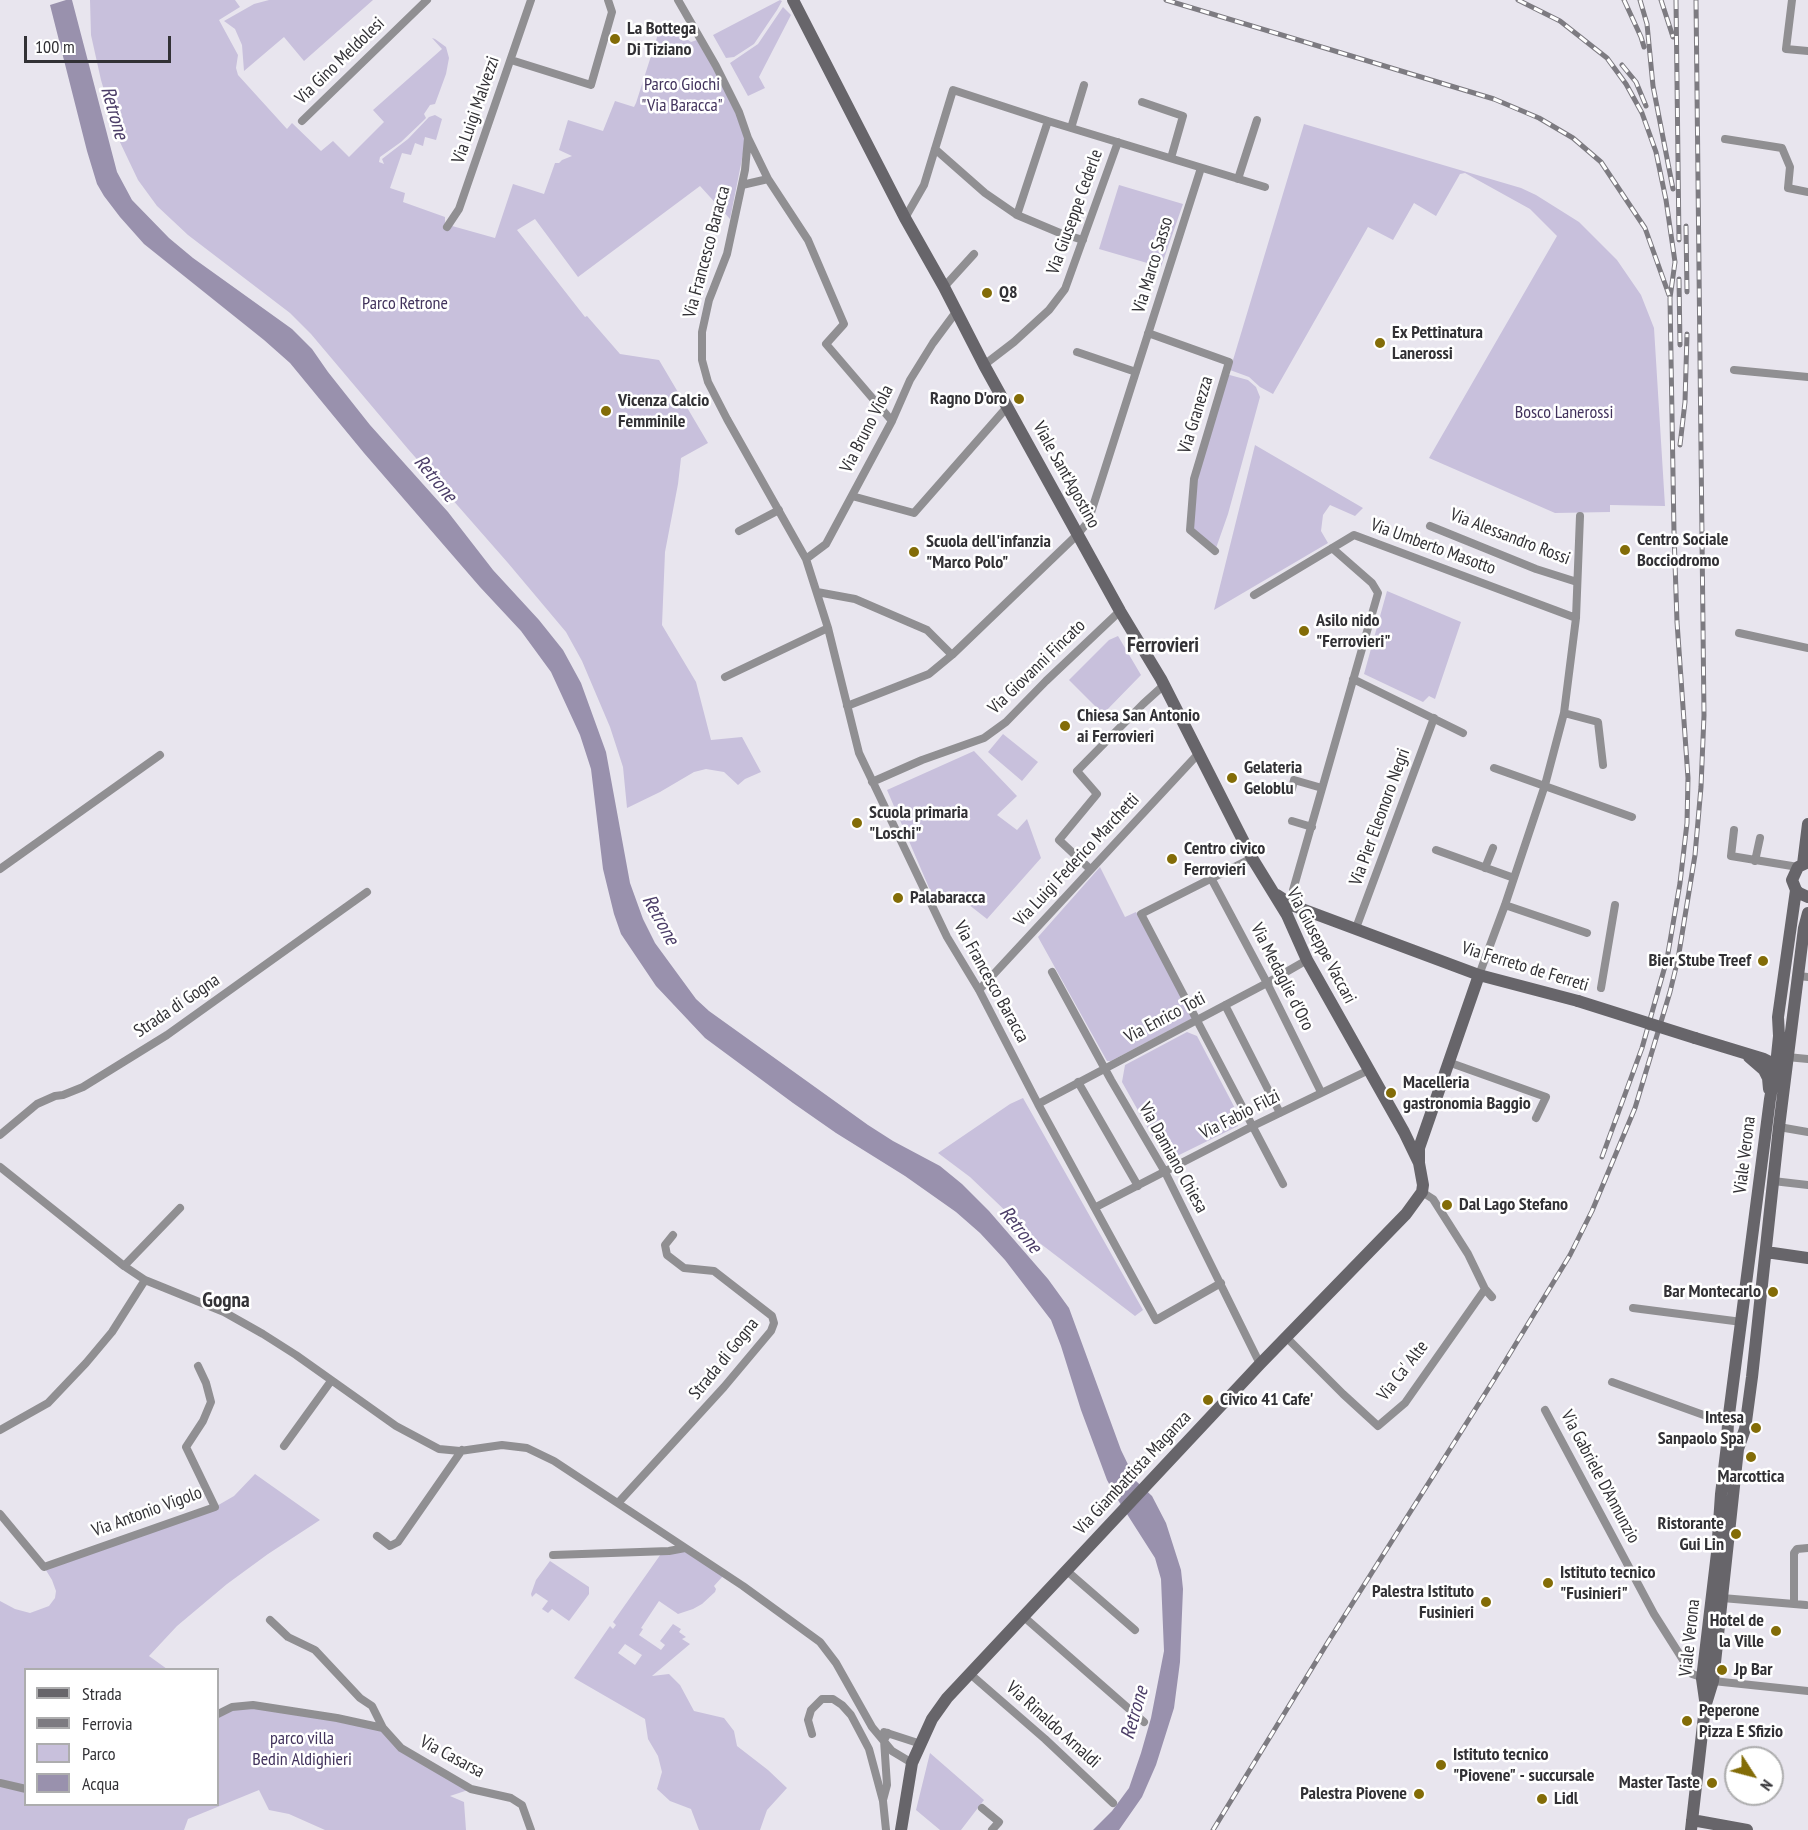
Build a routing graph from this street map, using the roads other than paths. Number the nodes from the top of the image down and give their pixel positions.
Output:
1 (427, 0) edge
2 (531, 0) edge
3 (608, 0) edge
4 (678, 0) edge
5 (1792, 0) edge
6 (795, 1) edge
7 (1808, 51) edge
8 (511, 60) junction
9 (1084, 85) dead end
10 (1142, 102) dead end
11 (1257, 120) dead end
12 (1048, 121) junction
13 (302, 122) dead end
14 (1071, 128) junction
15 (748, 138) junction
16 (1725, 139) dead end
17 (1118, 142) junction
18 (935, 149) junction
19 (1171, 158) junction
20 (1201, 168) junction
21 (768, 179) junction
22 (1238, 179) junction
23 (742, 184) junction
24 (1266, 187) dead end
25 (1808, 192) edge
26 (1017, 215) junction
27 (905, 218) junction
28 (447, 227) dead end
29 (1083, 240) junction
30 (974, 254) dead end
31 (944, 287) junction
32 (956, 312) junction
33 (1148, 333) junction
34 (1077, 352) dead end
35 (984, 365) junction
36 (1734, 370) dead end
37 (1136, 372) junction
38 (1808, 377) edge
39 (1008, 406) junction
40 (891, 421) junction
41 (852, 496) junction
42 (778, 510) junction
43 (1581, 516) dead end
44 (1430, 526) dead end
45 (739, 531) dead end
46 (1078, 534) junction
47 (1332, 548) junction
48 (1215, 551) dead end
49 (807, 559) junction
50 (1577, 582) junction
51 (817, 592) junction
52 (1254, 595) dead end
53 (1120, 611) junction
54 (1576, 618) junction
55 (828, 628) junction
56 (1739, 633) dead end
57 (1808, 648) edge
58 (952, 655) junction
59 (724, 677) dead end
60 (1353, 679) junction
61 (1162, 682) junction
62 (847, 706) junction
63 (1564, 714) junction
64 (1434, 718) junction
65 (1463, 733) dead end
66 (1199, 753) junction
67 (160, 755) dead end
68 (1603, 765) dead end
69 (1494, 768) dead end
70 (872, 782) junction
71 (1545, 785) junction
72 (1322, 788) junction
73 (1292, 789) dead end
74 (1632, 817) dead end
75 (1292, 821) dead end
76 (1808, 824) edge
77 (1312, 827) junction
78 (1734, 830) dead end
79 (1760, 838) dead end
80 (1493, 848) dead end
81 (1436, 850) dead end
82 (1251, 858) junction
83 (1755, 861) junction
84 (1803, 864) edge
85 (1485, 868) junction
86 (0, 869) edge
87 (1090, 869) junction
88 (1211, 878) junction
89 (1514, 878) junction
90 (1796, 890) junction
91 (367, 892) dead end
92 (1274, 893) joint
93 (1808, 897) edge
94 (1504, 905) junction
95 (1615, 905) dead end
96 (1290, 910) junction
97 (1808, 914) edge
98 (1356, 928) junction
99 (1806, 928) edge
100 (1587, 933) dead end
101 (1805, 946) edge
102 (1307, 960) junction
103 (1052, 972) dead end
104 (1479, 975) junction
105 (1803, 976) edge
106 (1267, 983) junction
107 (1601, 988) dead end
108 (979, 990) junction
109 (1225, 1005) junction
110 (1778, 1017) junction
111 (1197, 1020) junction
112 (1743, 1052) junction
113 (1787, 1057) junction
114 (1808, 1059) edge
115 (1448, 1062) junction
116 (1776, 1065) junction
117 (1104, 1069) junction
118 (1369, 1070) junction
119 (1078, 1082) junction
120 (1321, 1092) junction
121 (1776, 1100) junction
122 (1038, 1104) junction
123 (1280, 1113) junction
124 (1536, 1118) dead end
125 (1426, 1124) junction
126 (1253, 1126) junction
127 (1779, 1127) junction
128 (1404, 1132) junction
129 (1808, 1132) edge
130 (0, 1135) edge
131 (1419, 1162) junction
132 (0, 1167) edge
133 (1165, 1172) junction
134 (1773, 1181) junction
135 (1283, 1184) dead end
136 (1808, 1185) edge
137 (1138, 1186) junction
138 (1422, 1192) junction
139 (1096, 1207) junction
140 (180, 1208) dead end
141 (673, 1235) dead end
142 (1766, 1252) junction
143 (1808, 1258) edge
144 (124, 1266) junction
145 (145, 1280) junction
146 (1221, 1283) junction
147 (1485, 1289) junction
148 (1492, 1297) dead end
149 (1633, 1308) dead end
150 (1742, 1322) junction
151 (1286, 1337) junction
152 (1260, 1364) junction
153 (198, 1366) dead end
154 (331, 1381) junction
155 (1612, 1382) dead end
156 (1545, 1410) dead end
157 (1728, 1422) junction
158 (0, 1430) edge
159 (284, 1446) dead end
160 (462, 1450) junction
161 (618, 1503) junction
162 (0, 1514) edge
163 (376, 1536) dead end
164 (685, 1548) junction
165 (1808, 1548) edge
166 (553, 1555) dead end
167 (1067, 1570) junction
168 (1722, 1598) junction
169 (1794, 1604) junction
170 (1806, 1605) dead end
171 (1024, 1617) junction
172 (270, 1620) dead end
173 (1135, 1630) dead end
174 (969, 1673) junction
175 (1708, 1680) junction
176 (1808, 1691) edge
177 (219, 1714) edge
178 (1144, 1722) dead end
179 (383, 1728) junction
180 (812, 1734) dead end
181 (886, 1737) junction
182 (921, 1744) junction
183 (912, 1763) junction
184 (0, 1783) edge
185 (24, 1789) edge
186 (883, 1801) junction
187 (1113, 1803) dead end
188 (982, 1808) dead end
189 (1692, 1825) edge
190 (531, 1830) edge
191 (886, 1830) edge
192 (901, 1830) edge
193 (992, 1830) edge
194 (1747, 1830) edge

1 - 13 street, Via Gino Meldolesi
2 - 8 street, Via Luigi Malvezzi
3 - 8 street
4 - 15 street, Via Francesco Baracca
5 - 7 street
6 - 27 main road, Viale Sant'Agostino
8 - 28 street, Via Luigi Malvezzi
9 - 14 street
10 - 19 street
11 - 22 street
12 - 14 street
12 - 18 street
12 - 26 street
14 - 17 street
15 - 21 street
15 - 23 street, Via Francesco Baracca
16 - 25 street
17 - 19 street
17 - 29 street, Via Giuseppe Cederle
18 - 26 street
18 - 27 street
19 - 20 street
20 - 22 street
20 - 33 street, Via Marco Sasso
21 - 23 street
21 - 40 street
22 - 24 street
23 - 42 street, Via Francesco Baracca
26 - 29 street
27 - 31 main road, Viale Sant'Agostino
29 - 35 street, Via Giuseppe Cederle
30 - 31 street
31 - 32 main road, Viale Sant'Agostino
32 - 35 main road, Viale Sant'Agostino
32 - 40 street, Via Bruno Viola
33 - 37 street, Via Marco Sasso
33 - 48 street, Via Granezza
34 - 37 street
35 - 39 main road, Viale Sant'Agostino
36 - 38 street
37 - 46 street, Via Marco Sasso
39 - 41 street
39 - 46 main road, Viale Sant'Agostino
40 - 41 street, Via Bruno Viola
41 - 49 street, Via Bruno Viola
42 - 45 street
42 - 49 street, Via Francesco Baracca
43 - 50 street, Via Alessandro Rossi
44 - 50 street, Via Alessandro Rossi
46 - 53 main road, Viale Sant'Agostino
46 - 58 street, Via Marco Sasso
47 - 52 street, Via Umberto Masotto
47 - 54 street, Via Umberto Masotto
47 - 60 street
49 - 51 street, Via Francesco Baracca
50 - 54 street, Via Alessandro Rossi
51 - 55 street, Via Francesco Baracca
51 - 58 street
53 - 61 main road, Viale Sant'Agostino
53 - 70 street, Via Giovanni Fincato
54 - 63 street, Via Alessandro Rossi
55 - 59 street
55 - 62 street, Via Francesco Baracca
56 - 57 street
58 - 62 street, Via Marco Sasso
60 - 64 street
60 - 72 street
61 - 66 main road, Via Giuseppe Vaccari
61 - 87 street
62 - 70 street, Via Francesco Baracca
63 - 68 street
63 - 71 street, Via Alessandro Rossi
64 - 65 street
64 - 98 street, Via Pier Eleonoro Negri
66 - 82 main road, Via Giuseppe Vaccari
66 - 87 street, Via Luigi Federico Marchetti
67 - 86 street
69 - 71 street
70 - 108 street, Via Francesco Baracca
71 - 74 street
71 - 89 street, Via Alessandro Rossi
72 - 73 street
72 - 77 street
75 - 77 street
76 - 84 main road
77 - 96 street
78 - 83 street
79 - 83 street
80 - 85 street
81 - 85 street
82 - 88 street
82 - 92 main road, Via Giuseppe Vaccari
83 - 84 street
84 - 90 main road
85 - 89 street
87 - 108 street, Via Luigi Federico Marchetti
88 - 106 street, Via Medaglie d'Oro
88 - 111 street
89 - 94 street, Via Alessandro Rossi
90 - 93 main road
90 - 110 main road
91 - 130 street, Strada di Gogna
92 - 96 main road, Via Ferreto de Ferreti
94 - 100 street
94 - 104 street, Via Alessandro Rossi
95 - 107 street
96 - 98 main road, Via Ferreto de Ferreti
96 - 102 main road, Via Giuseppe Vaccari
97 - 99 main road, Viale Verona
98 - 104 main road, Via Ferreto de Ferreti
99 - 101 main road, Viale Verona
101 - 105 main road, Viale Verona
102 - 106 street, Via Enrico Toti
102 - 118 main road, Via Giuseppe Vaccari
103 - 117 street, Via Damiano Chiesa
104 - 112 main road, Via Ferreto de Ferreti, bridge
104 - 115 main road, Via Alessandro Rossi
105 - 113 main road, Viale Verona
106 - 109 street, Via Enrico Toti
106 - 120 street, Via Medaglie d'Oro
108 - 122 street, Via Francesco Baracca
109 - 111 street, Via Enrico Toti
109 - 123 street
110 - 112 main road
110 - 116 main road
111 - 117 street, Via Enrico Toti
111 - 126 street
112 - 116 main road, Via Ferreto de Ferreti
112 - 121 main road, Viale Verona
113 - 114 street
113 - 121 main road, Viale Verona
115 - 124 street
115 - 125 main road, Via Alessandro Rossi
116 - 121 main road
117 - 119 street, Via Enrico Toti
117 - 133 street, Via Damiano Chiesa
118 - 120 street, Via Fabio Filzi
118 - 128 main road, Via Giuseppe Vaccari
119 - 122 street, Via Enrico Toti
119 - 137 street
120 - 123 street, Via Fabio Filzi
121 - 127 main road, Viale Verona
121 - 150 main road, Viale Verona
122 - 139 street, Via Francesco Baracca
123 - 126 street, Via Fabio Filzi
125 - 128 main road
125 - 131 main road, Via Alessandro Rossi
126 - 133 street, Via Fabio Filzi
126 - 135 street
127 - 129 street, Viale Verona
127 - 134 main road, Viale Verona
128 - 131 main road, Via Giuseppe Vaccari
131 - 138 main road
132 - 144 street
133 - 137 street, Via Fabio Filzi
133 - 146 street, Via Damiano Chiesa
134 - 136 street
134 - 142 main road, Viale Verona
137 - 139 street, Via Fabio Filzi
138 - 147 street
138 - 151 main road, Via Giambattista Maganza
139 - 146 street, Via Francesco Baracca
140 - 144 street
141 - 161 street, Strada di Gogna
142 - 143 main road
142 - 168 main road, Viale Verona
144 - 145 street
145 - 154 street
145 - 158 street
146 - 152 street, Via Damiano Chiesa
147 - 148 street
147 - 151 street, Via Ca' Alte
149 - 150 street
150 - 157 main road, Viale Verona
151 - 152 main road, Via Giambattista Maganza
152 - 167 main road, Via Giambattista Maganza
153 - 162 street, Via Antonio Vigolo
154 - 159 street
154 - 160 street
155 - 157 street
156 - 175 street, Via Gabriele D'Annunzio
157 - 175 main road, Viale Verona
160 - 161 street
160 - 163 street
161 - 164 street
164 - 166 street
164 - 181 street
165 - 169 street
167 - 171 main road, Via Giambattista Maganza
167 - 173 street
168 - 169 street
168 - 175 main road, Viale Verona
169 - 170 street
171 - 174 main road, Via Giambattista Maganza
171 - 178 street
172 - 179 street, Via Casarsa
174 - 182 main road, Via Giambattista Maganza
174 - 187 street, Via Rinaldo Arnaldi
175 - 176 street
175 - 189 main road, Viale Verona
177 - 179 street
179 - 190 street, Via Casarsa
180 - 186 street
181 - 182 street
181 - 183 street
181 - 186 street
182 - 183 main road, Via Giambattista Maganza
183 - 192 main road, Via Giambattista Maganza
184 - 185 street
186 - 191 street
188 - 193 street
189 - 194 main road

